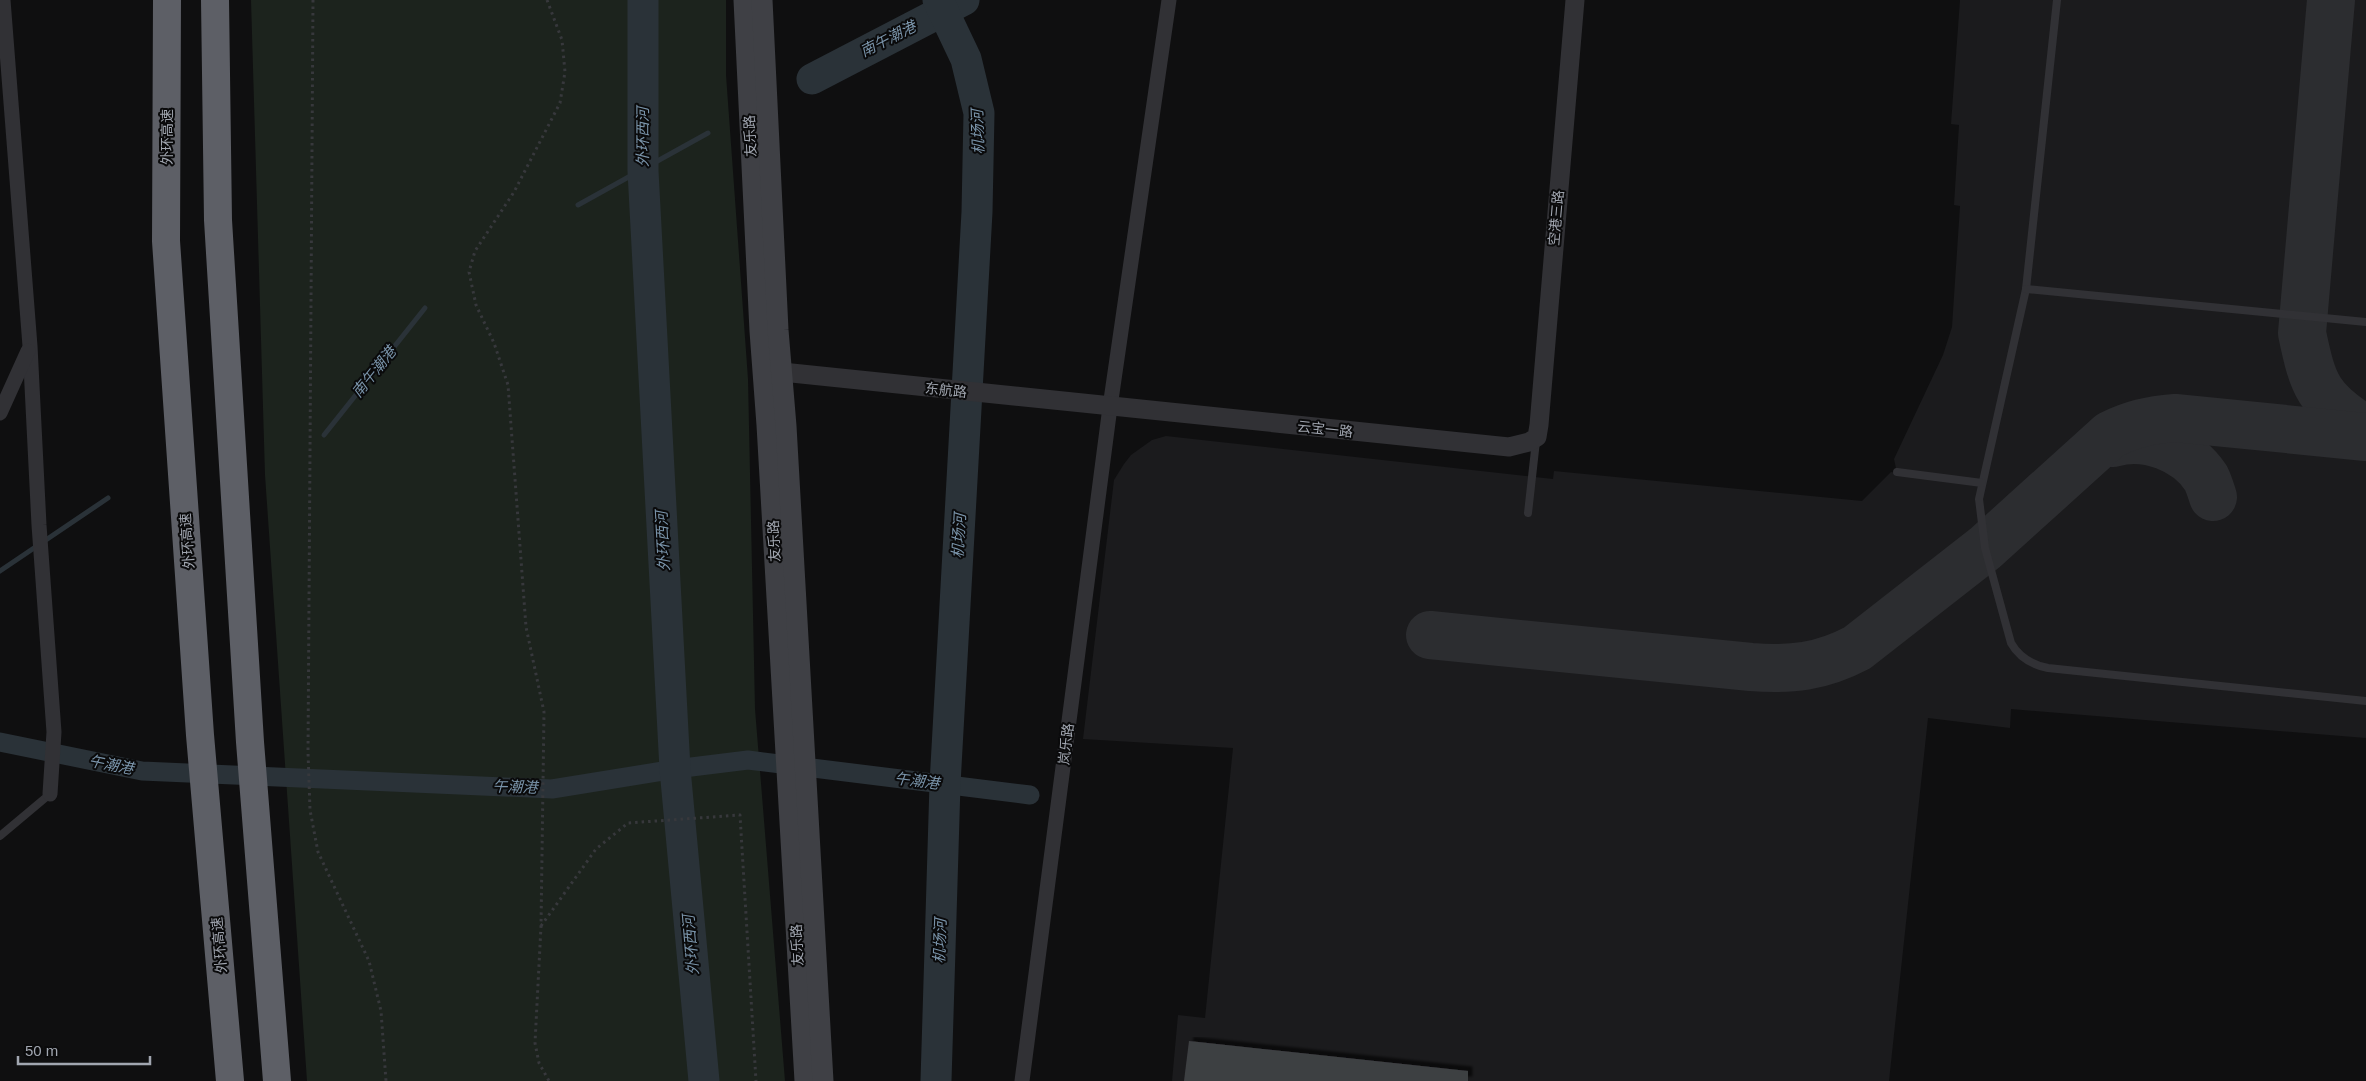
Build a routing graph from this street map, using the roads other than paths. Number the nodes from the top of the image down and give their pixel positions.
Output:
1 (3, 0) edge
2 (167, 0) edge
3 (215, 0) edge
4 (744, 0) edge
5 (762, 0) edge
6 (1169, 0) edge
7 (1575, 0) edge
8 (2057, 0) edge
9 (2026, 289) junction
10 (2366, 322) edge
11 (30, 346) junction
12 (772, 372) junction
13 (822, 374) dead end
14 (1110, 407) junction
15 (0, 413) edge
16 (1537, 437) junction
17 (1897, 472) dead end
18 (1982, 483) junction
19 (1528, 513) dead end
20 (2366, 702) edge
21 (50, 794) joint
22 (798, 797) junction
23 (0, 836) edge
24 (230, 1081) edge
25 (277, 1081) edge
26 (805, 1081) edge
27 (824, 1081) edge
28 (1022, 1081) edge

1 - 11 street
2 - 24 highway, 外环高速
3 - 25 highway
4 - 12 main road, 友乐路
5 - 12 main road, 友乐路
6 - 14 street, 岚乐路
7 - 16 street, 空港三路
8 - 9 lane
9 - 10 lane
9 - 18 lane
11 - 15 street
11 - 21 street
12 - 13 street
12 - 14 street, 东航路
12 - 22 main road, 友乐路
14 - 16 street, 云宝一路
14 - 28 street, 岚乐路
16 - 19 lane
17 - 18 lane
18 - 20 lane
21 - 23 lane
22 - 26 main road, 友乐路
22 - 27 main road, 友乐路

